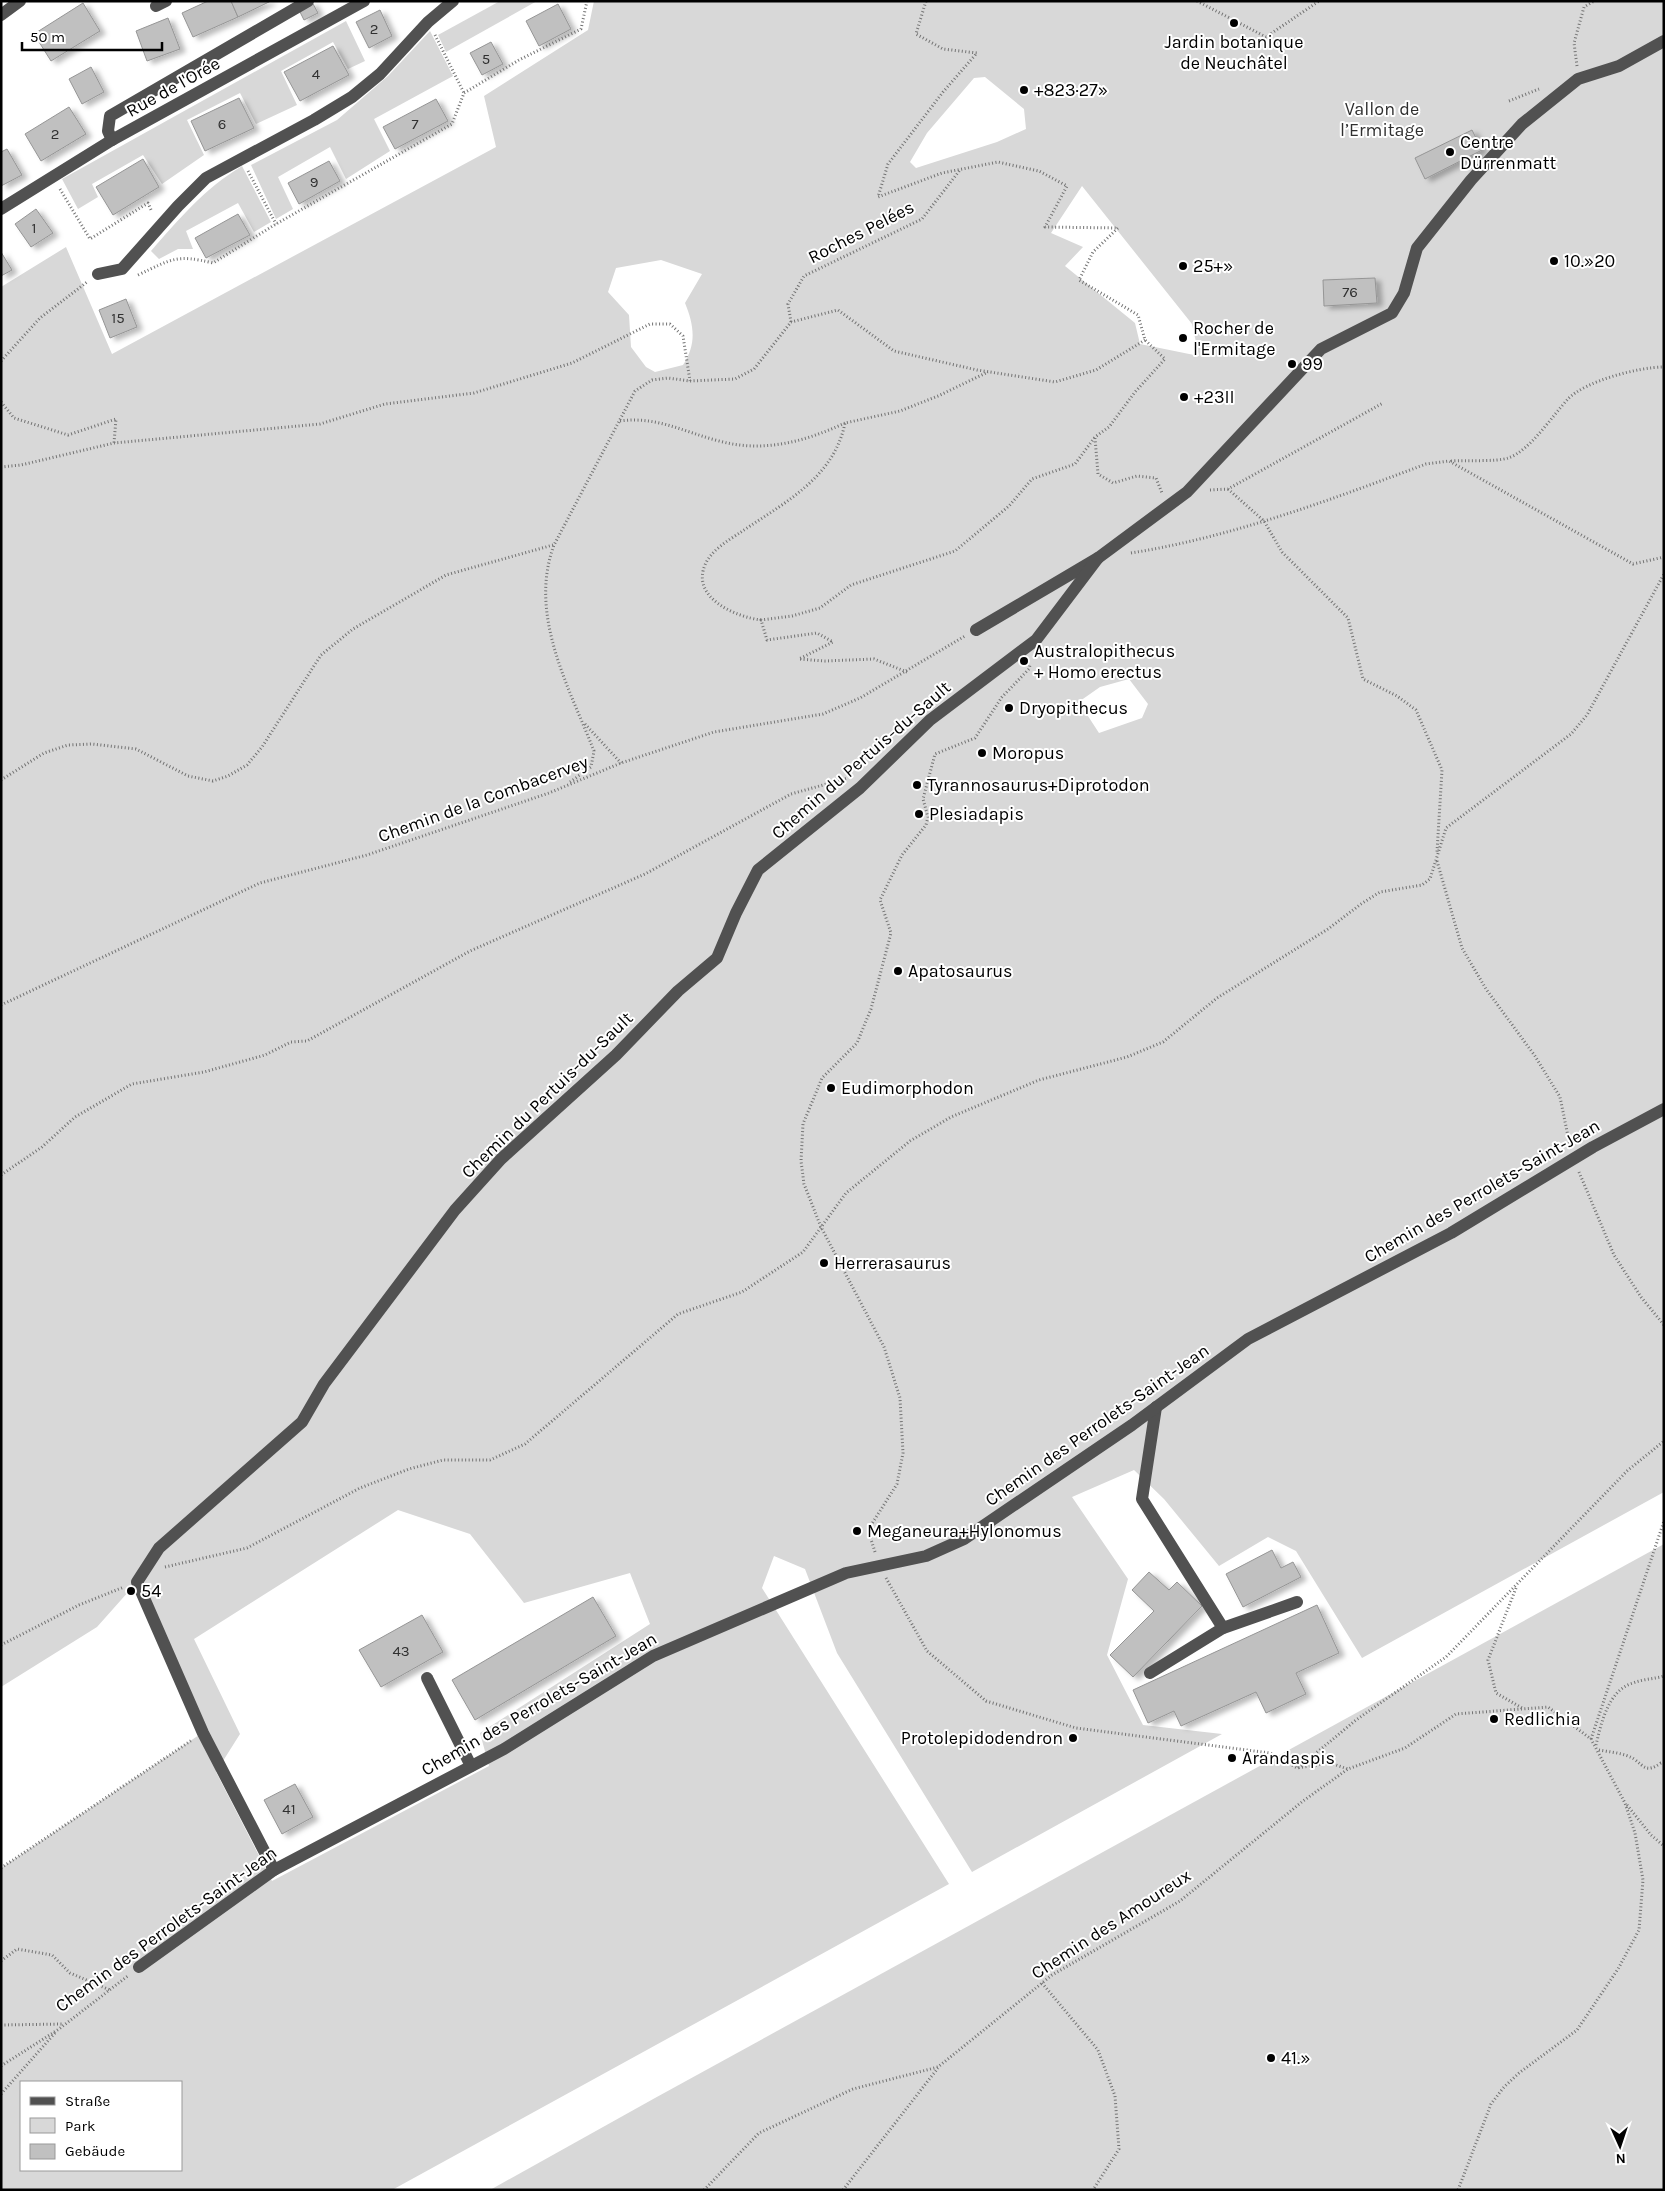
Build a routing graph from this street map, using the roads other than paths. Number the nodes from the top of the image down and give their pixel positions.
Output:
1 (20, 1) edge
2 (364, 1) edge
3 (453, 1) edge
4 (305, 2) edge
5 (1, 15) edge
6 (1664, 41) edge
7 (112, 140) junction
8 (1, 209) edge
9 (98, 274) road end
10 (1098, 558) junction
11 (976, 630) road end
12 (1664, 1109) edge
13 (1156, 1407) junction
14 (1296, 1602) dead end
15 (1223, 1628) junction
16 (1150, 1673) dead end
17 (427, 1678) dead end
18 (471, 1766) junction
19 (274, 1870) junction
20 (139, 1967) road end

1 - 5 street
2 - 7 street, Rue de l'Orée
3 - 9 street
4 - 7 street
6 - 10 street, Chemin du Pertuis-du-Sault
7 - 8 street, Rue de l'Orée
10 - 11 street, Chemin du Pertuis-du-Sault
10 - 19 street, Chemin du Pertuis-du-Sault
12 - 13 street, Chemin des Perrolets-Saint-Jean
13 - 15 street
13 - 18 street, Chemin des Perrolets-Saint-Jean
14 - 15 street
15 - 16 street
17 - 18 street
18 - 19 street, Chemin des Perrolets-Saint-Jean
19 - 20 street, Chemin des Perrolets-Saint-Jean

